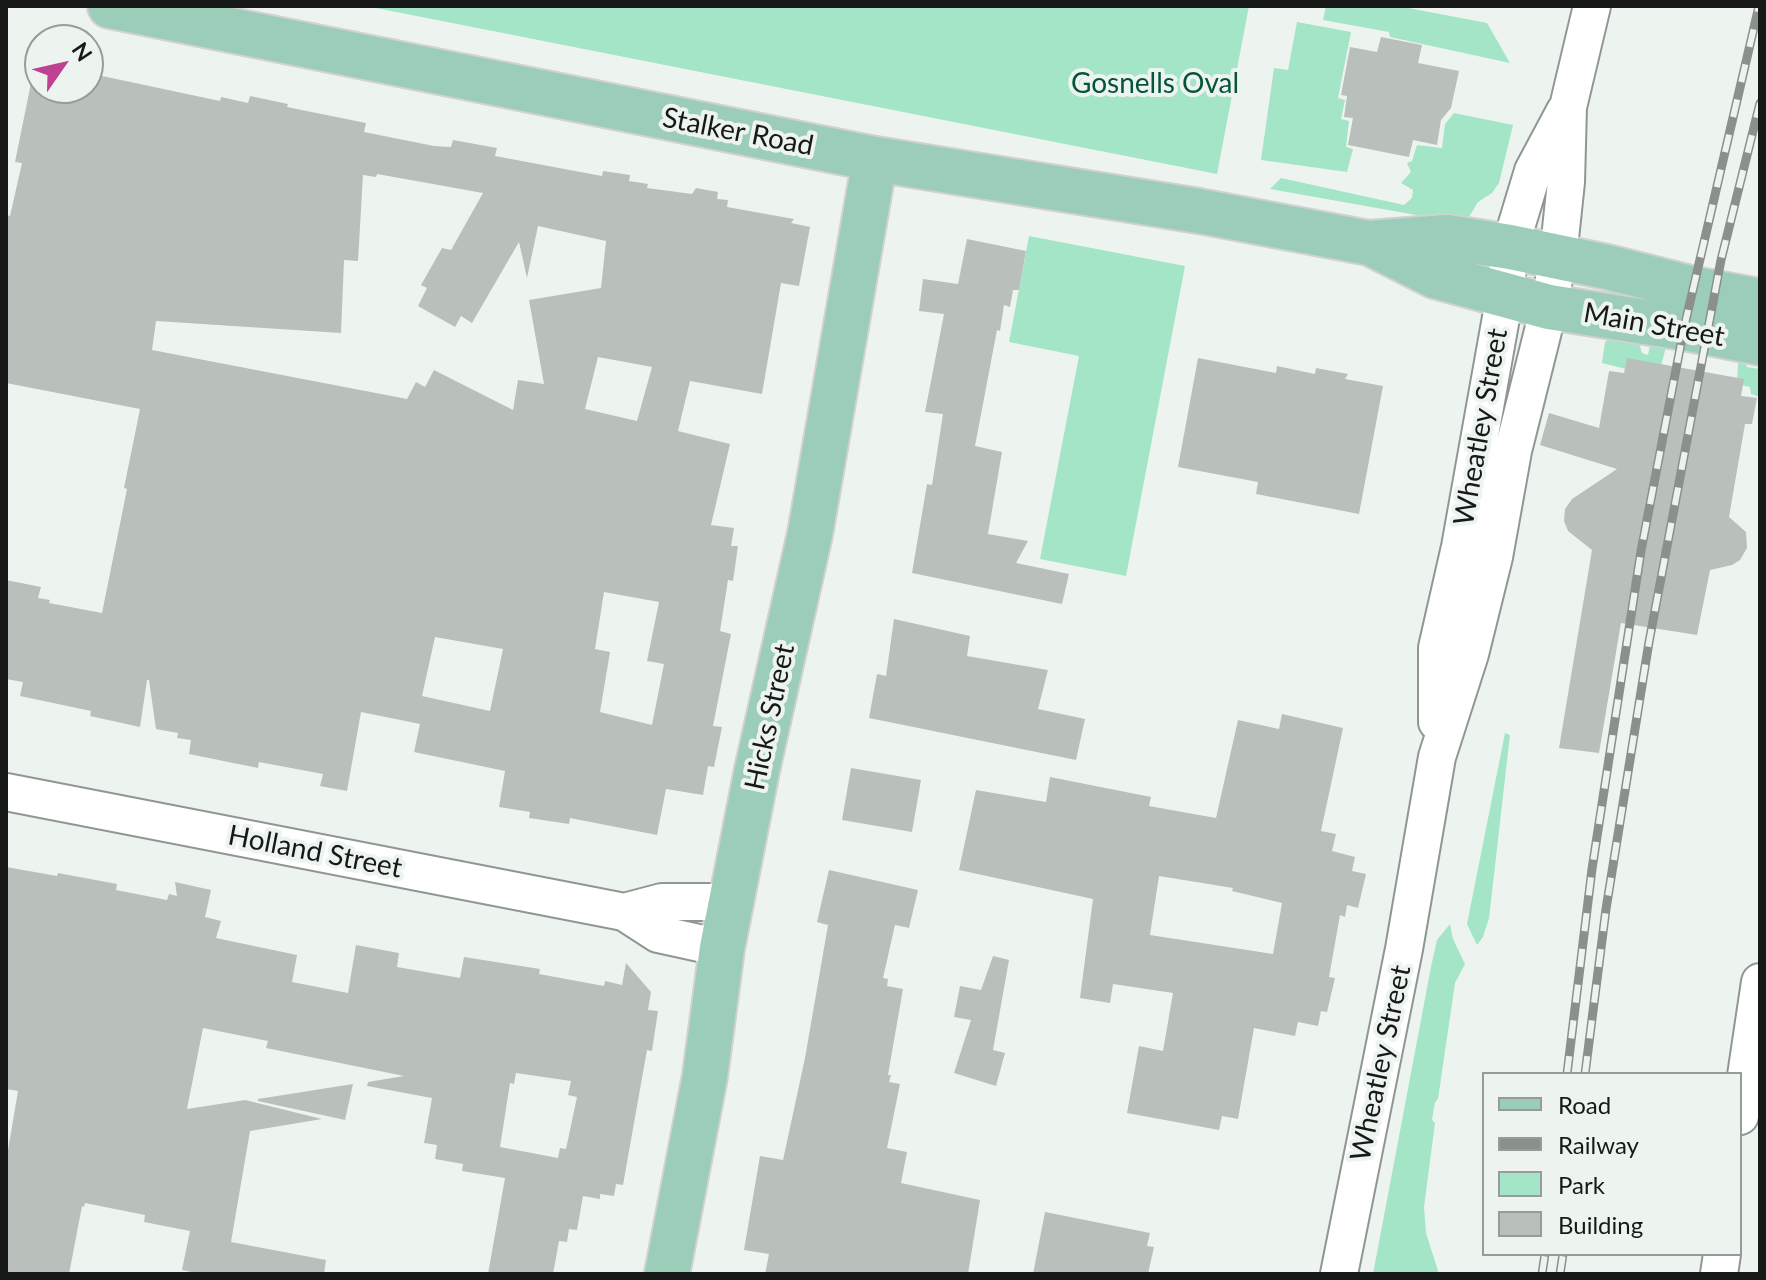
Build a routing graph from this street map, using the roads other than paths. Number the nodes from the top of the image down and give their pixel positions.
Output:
1 (110, 6) edge
2 (1592, 6) edge
3 (1568, 107) junction
4 (875, 159) junction
5 (1369, 243) junction
6 (1510, 247) junction
7 (1558, 257) junction
8 (1505, 295) junction
9 (1760, 301) edge
10 (1549, 307) junction
11 (1760, 343) edge
12 (1437, 757) junction
13 (6, 792) edge
14 (732, 902) junction
15 (624, 912) junction
16 (722, 948) junction
17 (1760, 982) edge
18 (1742, 1103) edge
19 (667, 1274) edge
20 (1339, 1274) edge

1 - 4 main road, Stalker Road
2 - 3 street, Wheatley Street
3 - 6 street, Wheatley Street
3 - 7 street, Wheatley Street
4 - 5 main road, Stalker Road
4 - 14 main road, Hicks Street
5 - 6 main road, Stalker Road
5 - 8 main road, Stalker Road
6 - 7 main road, Stalker Road
6 - 8 street, Wheatley Street
7 - 9 main road, Main Street
7 - 10 street, Wheatley Street
8 - 10 main road, Stalker Road
8 - 12 street, Wheatley Street
10 - 11 main road, Main Street
10 - 12 street, Wheatley Street
12 - 20 street, Wheatley Street
13 - 15 street, Holland Street
14 - 15 street, Holland Street
14 - 16 main road, Hicks Street
15 - 16 street, Holland Street
16 - 19 main road, Hicks Street
17 - 18 street

